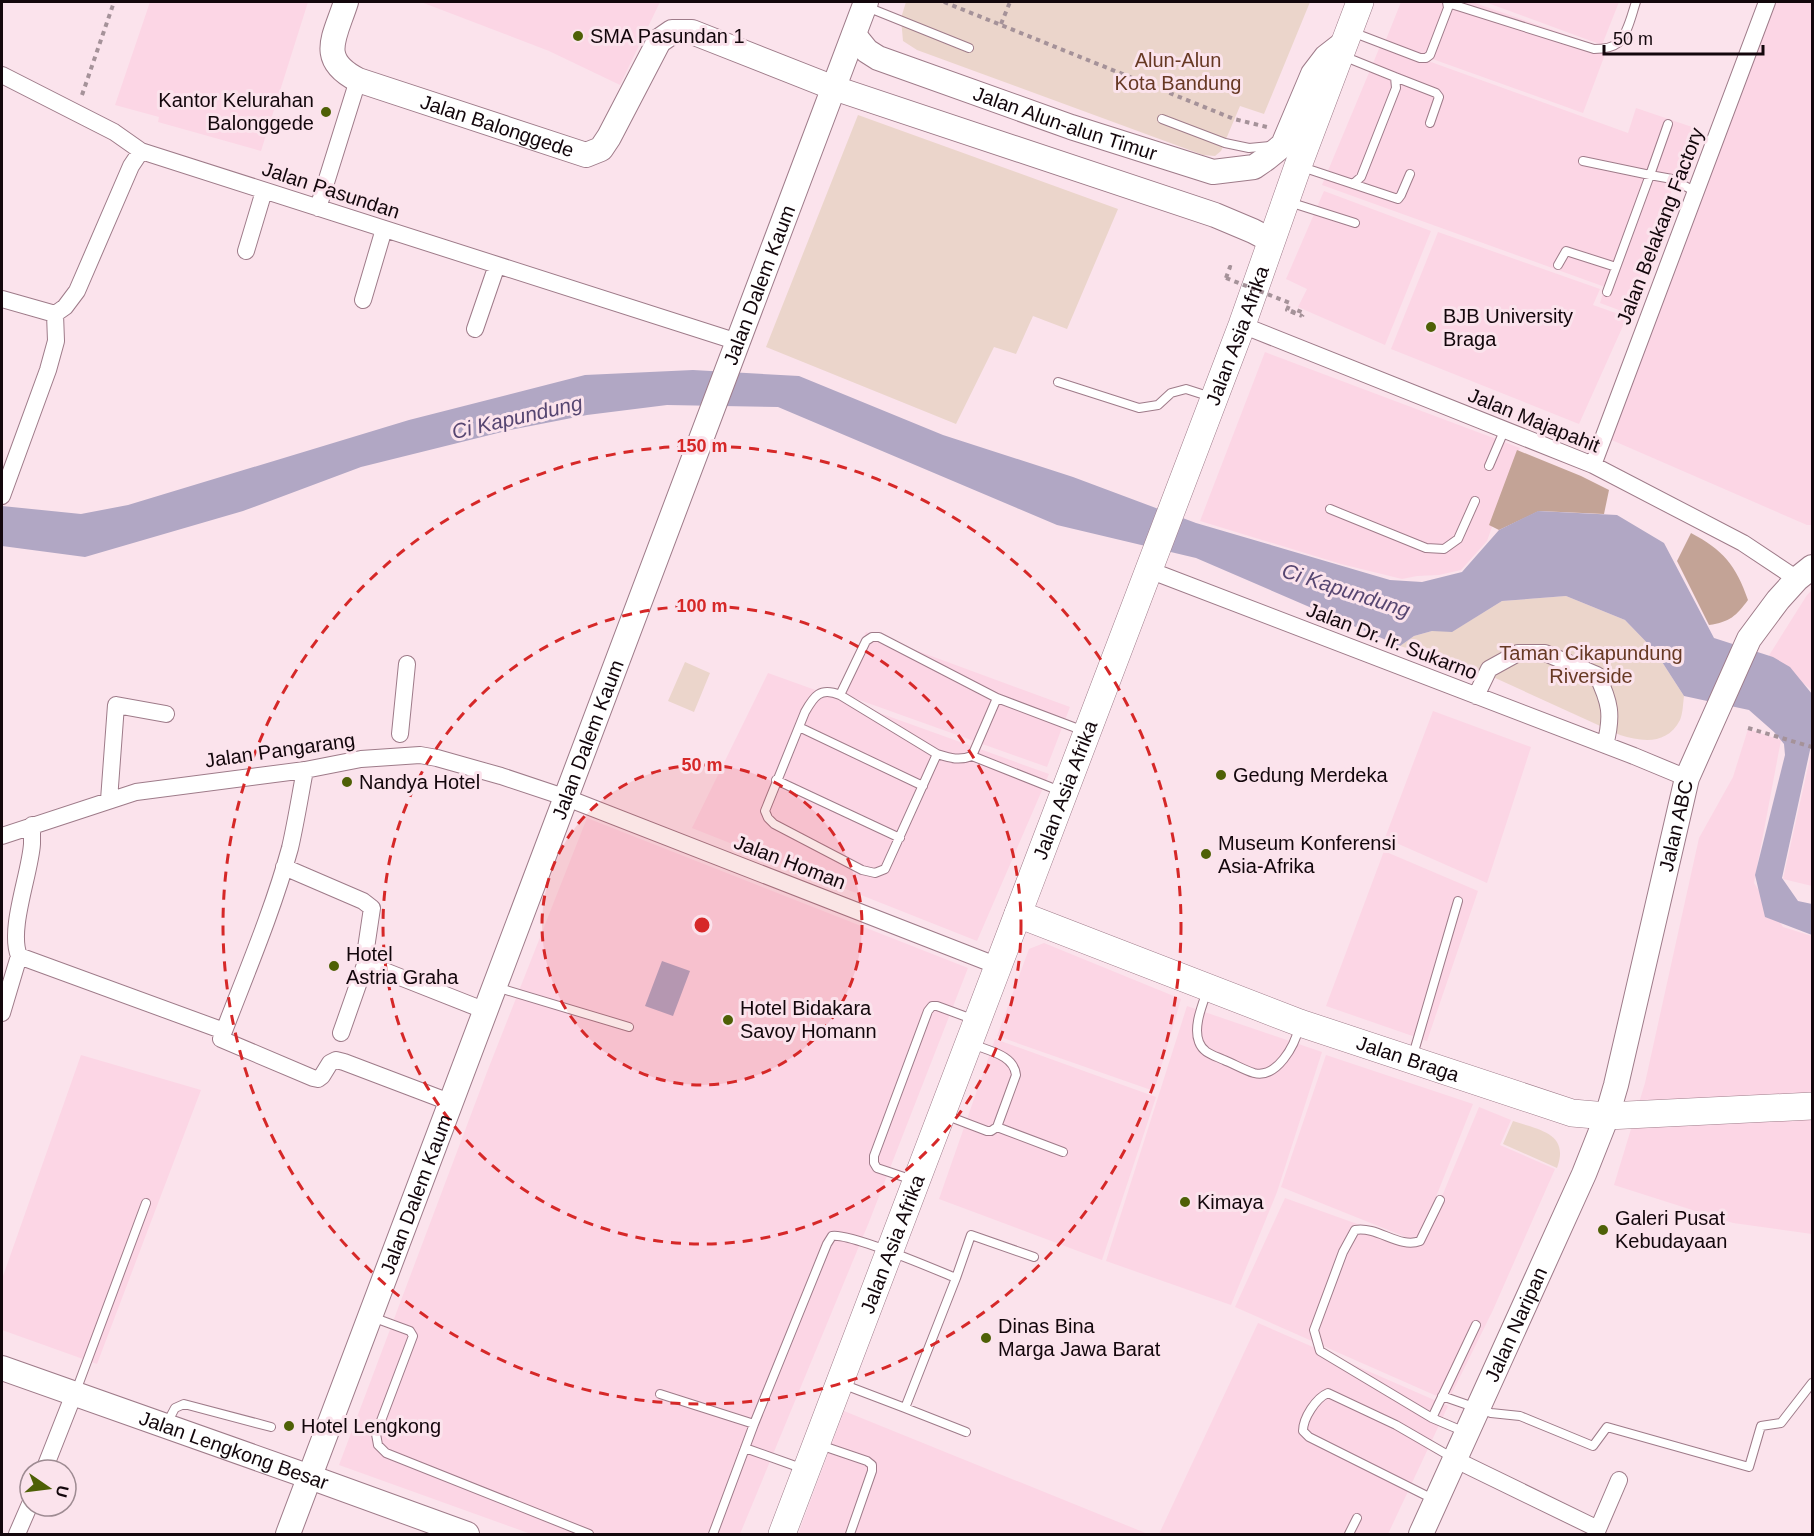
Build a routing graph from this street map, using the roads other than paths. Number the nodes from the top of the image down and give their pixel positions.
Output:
1 (346, 2) edge
2 (1360, 2) edge
3 (1448, 2) edge
4 (1636, 2) edge
5 (1767, 2) edge
6 (865, 4) edge
7 (854, 34) junction
8 (1344, 43) junction
9 (969, 48) dead end
10 (2, 75) edge
11 (1395, 77) junction
12 (358, 80) junction
13 (834, 88) junction
14 (1162, 119) dead end
15 (1430, 123) dead end
16 (1668, 124) dead end
17 (1282, 146) junction
18 (141, 151) junction
19 (1583, 161) dead end
20 (1410, 174) dead end
21 (1650, 175) junction
22 (1353, 184) junction
23 (264, 191) junction
24 (1696, 192) junction
25 (1286, 201) junction
26 (318, 208) junction
27 (1355, 224) dead end
28 (384, 229) junction
29 (1272, 241) junction
30 (246, 251) dead end
31 (497, 265) junction
32 (1558, 265) dead end
33 (1616, 267) junction
34 (1607, 292) dead end
35 (2, 299) edge
36 (363, 300) dead end
37 (55, 314) junction
38 (1242, 325) junction
39 (475, 329) dead end
40 (734, 352) junction
41 (1058, 382) dead end
42 (1215, 398) junction
43 (1504, 431) junction
44 (1593, 465) junction
45 (1489, 466) dead end
46 (2, 496) edge
47 (1475, 501) dead end
48 (1330, 509) dead end
49 (1149, 570) junction
50 (1805, 573) edge
51 (407, 664) dead end
52 (840, 695) junction
53 (1476, 696) junction
54 (997, 698) junction
55 (166, 714) dead end
56 (799, 727) junction
57 (1087, 733) junction
58 (400, 735) dead end
59 (1605, 745) junction
60 (938, 754) junction
61 (972, 756) junction
62 (305, 770) junction
63 (1687, 778) junction
64 (776, 780) junction
65 (923, 786) junction
66 (1064, 793) junction
67 (567, 798) junction
68 (109, 800) junction
69 (32, 825) junction
70 (2, 836) edge
71 (900, 838) junction
72 (284, 867) junction
73 (1458, 900) dead end
74 (1018, 914) junction
75 (19, 956) junction
76 (368, 959) junction
77 (998, 966) junction
78 (495, 986) junction
79 (1208, 988) junction
80 (486, 1011) junction
81 (2, 1013) edge
82 (1300, 1023) junction
83 (968, 1025) junction
84 (629, 1027) dead end
85 (224, 1031) junction
86 (341, 1033) dead end
87 (1411, 1061) junction
88 (452, 1103) junction
89 (1812, 1106) edge
90 (942, 1114) junction
91 (1607, 1116) junction
92 (997, 1127) junction
93 (1063, 1152) dead end
94 (906, 1178) junction
95 (1440, 1200) dead end
96 (146, 1203) dead end
97 (890, 1252) junction
98 (1034, 1257) dead end
99 (956, 1278) junction
100 (371, 1317) junction
101 (1476, 1325) dead end
102 (2, 1368) edge
103 (840, 1383) junction
104 (1812, 1383) edge
105 (75, 1394) junction
106 (660, 1394) dead end
107 (1442, 1396) junction
108 (905, 1408) junction
109 (1479, 1409) junction
110 (1432, 1418) junction
111 (754, 1424) junction
112 (166, 1426) junction
113 (271, 1427) dead end
114 (966, 1432) dead end
115 (1468, 1433) junction
116 (817, 1444) junction
117 (745, 1448) junction
118 (49, 1458) edge
119 (1456, 1460) junction
120 (807, 1470) junction
121 (310, 1477) junction
122 (1619, 1480) dead end
123 (1436, 1501) junction
124 (24, 1518) edge
125 (1357, 1518) dead end
126 (17, 1534) edge
127 (288, 1534) edge
128 (467, 1534) edge
129 (589, 1534) edge
130 (712, 1534) edge
131 (782, 1534) edge
132 (850, 1534) edge
133 (1349, 1534) edge
134 (1421, 1534) edge

1 - 12 street, Jalan Balonggede
2 - 8 main road, Jalan Asia Afrika
3 - 4 lane
3 - 8 lane
5 - 24 street, Jalan Belakang Factory
6 - 7 street, Jalan Dalem Kaum
6 - 9 lane
7 - 13 street, Jalan Dalem Kaum
7 - 17 street, Jalan Alun-alun Timur
8 - 11 lane
8 - 17 main road, Jalan Asia Afrika
10 - 18 street, Jalan Pasundan
11 - 15 lane
11 - 22 lane
12 - 13 street, Jalan Balonggede
12 - 26 street
13 - 29 street, Jalan Alun-alun Timur
13 - 40 street, Jalan Dalem Kaum
14 - 17 lane
16 - 21 lane
17 - 22 lane
17 - 25 main road, Jalan Asia Afrika
18 - 23 street, Jalan Pasundan
18 - 37 street
19 - 21 lane
20 - 22 lane
21 - 24 lane
21 - 33 lane
23 - 26 street, Jalan Pasundan
23 - 30 street
24 - 44 street, Jalan Belakang Factory
25 - 27 lane
25 - 29 main road, Jalan Asia Afrika
26 - 28 street, Jalan Pasundan
28 - 31 street, Jalan Pasundan
28 - 36 street
29 - 38 main road, Jalan Asia Afrika
31 - 39 street
31 - 40 street, Jalan Pasundan
32 - 33 lane
33 - 34 lane
35 - 37 street
37 - 46 street
38 - 42 main road, Jalan Asia Afrika
38 - 43 street, Jalan Majapahit
40 - 67 street, Jalan Dalem Kaum
41 - 42 lane
42 - 49 main road, Jalan Asia Afrika
43 - 44 street, Jalan Majapahit
43 - 45 lane
44 - 50 street, Jalan Majapahit
47 - 48 lane
49 - 53 street, Jalan Dr. Ir. Sukarno
49 - 57 main road, Jalan Asia Afrika
50 - 63 street, Jalan ABC
51 - 58 street
52 - 54 lane
52 - 56 lane
52 - 60 lane
53 - 59 street, Jalan Dr. Ir. Sukarno
53 - 59 street
54 - 57 lane
54 - 61 lane
55 - 68 street
56 - 64 lane
56 - 65 lane
57 - 66 main road, Jalan Asia Afrika
59 - 63 street, Jalan Dr. Ir. Sukarno
60 - 61 lane
60 - 65 lane
61 - 66 lane
62 - 67 street, Jalan Pangarang
62 - 68 street, Jalan Pangarang
62 - 72 street
63 - 91 street, Jalan ABC
64 - 71 lane
64 - 71 lane
65 - 71 lane
66 - 74 main road, Jalan Asia Afrika
67 - 77 street, Jalan Homan
67 - 78 street, Jalan Dalem Kaum
68 - 69 street, Jalan Pangarang
69 - 70 street, Jalan Pangarang
69 - 75 street
72 - 76 street
72 - 85 street
73 - 87 lane
74 - 77 main road, Jalan Asia Afrika
74 - 79 main road, Jalan Braga
75 - 81 street
75 - 85 street
76 - 80 street
76 - 86 street
77 - 83 main road, Jalan Asia Afrika
78 - 80 street, Jalan Dalem Kaum
78 - 84 lane
79 - 82 main road, Jalan Braga
79 - 82 lane
80 - 88 street, Jalan Dalem Kaum
82 - 87 main road, Jalan Braga
83 - 90 main road, Jalan Asia Afrika
83 - 92 lane
83 - 94 lane
85 - 88 street
87 - 91 main road, Jalan Braga
88 - 100 street, Jalan Dalem Kaum
89 - 91 main road, Jalan Braga
90 - 92 lane
90 - 94 main road, Jalan Asia Afrika
91 - 109 street, Jalan Naripan
92 - 93 lane
94 - 97 main road, Jalan Asia Afrika
95 - 110 lane
96 - 105 lane
97 - 99 lane
97 - 103 main road, Jalan Asia Afrika
97 - 111 lane
98 - 99 lane
99 - 108 lane
100 - 121 street, Jalan Dalem Kaum
100 - 129 lane
101 - 107 lane
102 - 105 street, Jalan Lengkong Besar
103 - 108 lane
103 - 116 main road, Jalan Asia Afrika
104 - 109 lane
105 - 112 street, Jalan Lengkong Besar
105 - 118 street
106 - 111 lane
107 - 109 lane
107 - 110 lane
108 - 114 lane
109 - 115 street, Jalan Naripan
110 - 115 lane
111 - 117 lane
112 - 113 lane
112 - 121 street, Jalan Lengkong Besar
115 - 119 street, Jalan Naripan
116 - 120 main road, Jalan Asia Afrika
116 - 132 lane
117 - 120 lane
117 - 130 lane
119 - 122 street
119 - 123 street, Jalan Naripan
119 - 123 lane
120 - 131 main road, Jalan Asia Afrika
121 - 127 street, Jalan Dalem Kaum
121 - 128 street, Jalan Lengkong Besar
123 - 134 street, Jalan Naripan
124 - 126 street
125 - 133 lane

